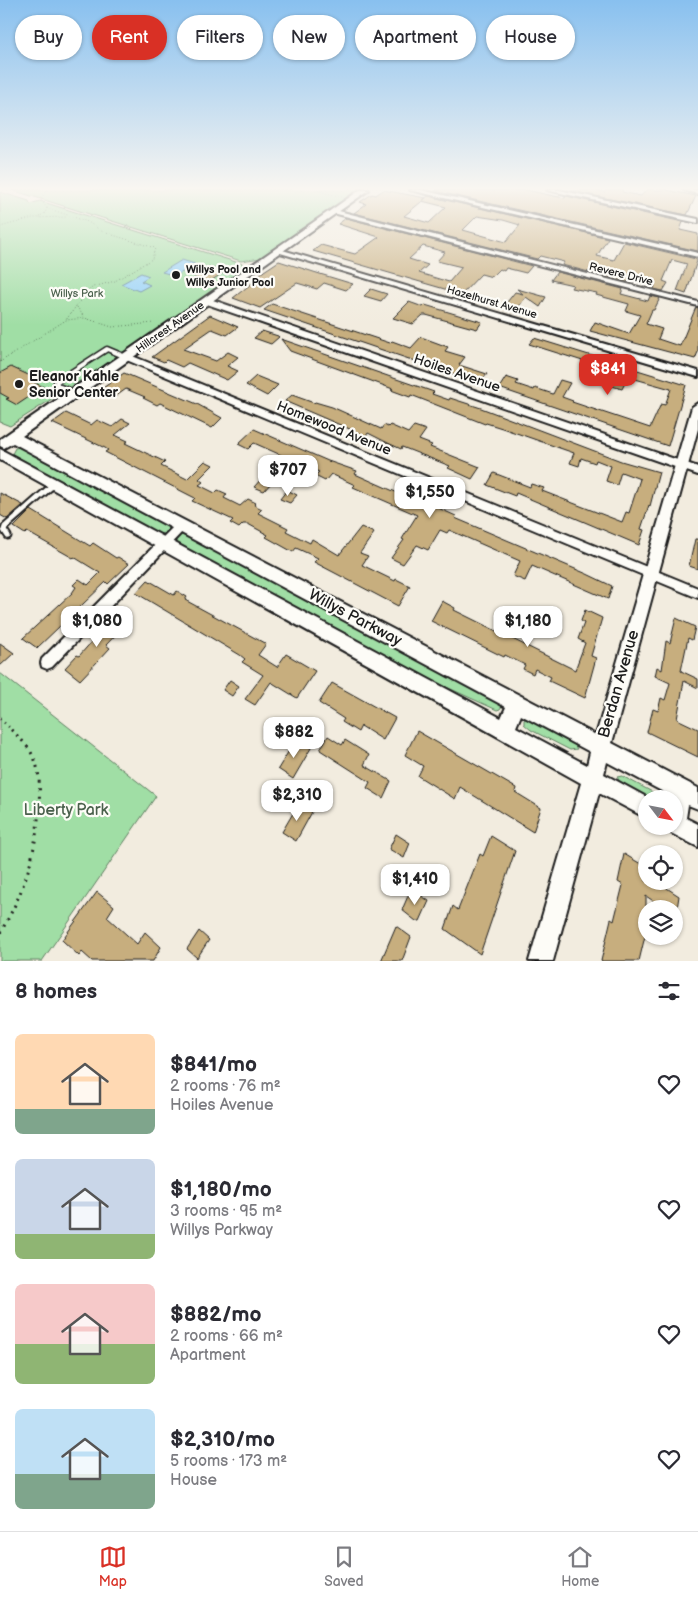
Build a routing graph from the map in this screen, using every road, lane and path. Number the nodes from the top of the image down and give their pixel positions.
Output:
1 (110, 235) edge
2 (302, 235) edge
3 (425, 235) edge
4 (610, 235) edge
5 (279, 251) junction
6 (698, 255) edge
7 (207, 301) junction
8 (698, 304) edge
9 (77, 307) junction
10 (84, 318) junction
11 (66, 320) junction
12 (154, 323) dead end
13 (127, 357) junction
14 (0, 362) edge
15 (698, 374) edge
16 (76, 393) junction
17 (698, 407) edge
18 (4, 445) edge
19 (682, 465) junction
20 (698, 471) edge
21 (54, 483) junction
22 (181, 526) junction
23 (8, 536) dead end
24 (164, 543) junction
25 (651, 574) junction
26 (698, 593) edge
27 (47, 663) dead end
28 (516, 703) junction
29 (0, 719) edge
30 (505, 731) junction
31 (601, 747) junction
32 (592, 779) junction
33 (689, 794) edge
34 (638, 804) edge
35 (683, 806) edge
36 (683, 828) edge
37 (698, 836) edge
38 (0, 933) edge
39 (541, 961) edge

1 - 9 path
2 - 5 main road, Hillcrest Avenue
3 - 8 street, Revere Drive
4 - 6 street
5 - 7 main road, Hillcrest Avenue
5 - 15 street, Hazelhurst Avenue
7 - 13 main road, Hillcrest Avenue
7 - 19 street, Hoiles Avenue
9 - 10 path
9 - 11 path
10 - 11 path
10 - 12 path
11 - 14 path
13 - 16 main road, Hillcrest Avenue
13 - 16 lane
13 - 25 street, Homewood Avenue
16 - 18 main road, Hillcrest Avenue
17 - 19 main road, Berdan Avenue
18 - 21 main road, Willys Parkway
18 - 22 main road, Willys Parkway
19 - 20 street, Hoiles Avenue
19 - 25 main road, Berdan Avenue
21 - 23 lane
21 - 24 main road, Willys Parkway
22 - 24 street
22 - 28 main road, Willys Parkway
24 - 27 street
24 - 30 main road, Willys Parkway
25 - 26 street, Homewood Avenue
25 - 31 main road, Berdan Avenue
28 - 30 main road
28 - 31 main road, Willys Parkway
29 - 38 path
30 - 32 main road, Willys Parkway
31 - 32 main road, Berdan Avenue
31 - 33 main road, Willys Parkway
32 - 34 main road, Willys Parkway
32 - 39 main road, Berdan Avenue
33 - 35 main road
36 - 37 main road

